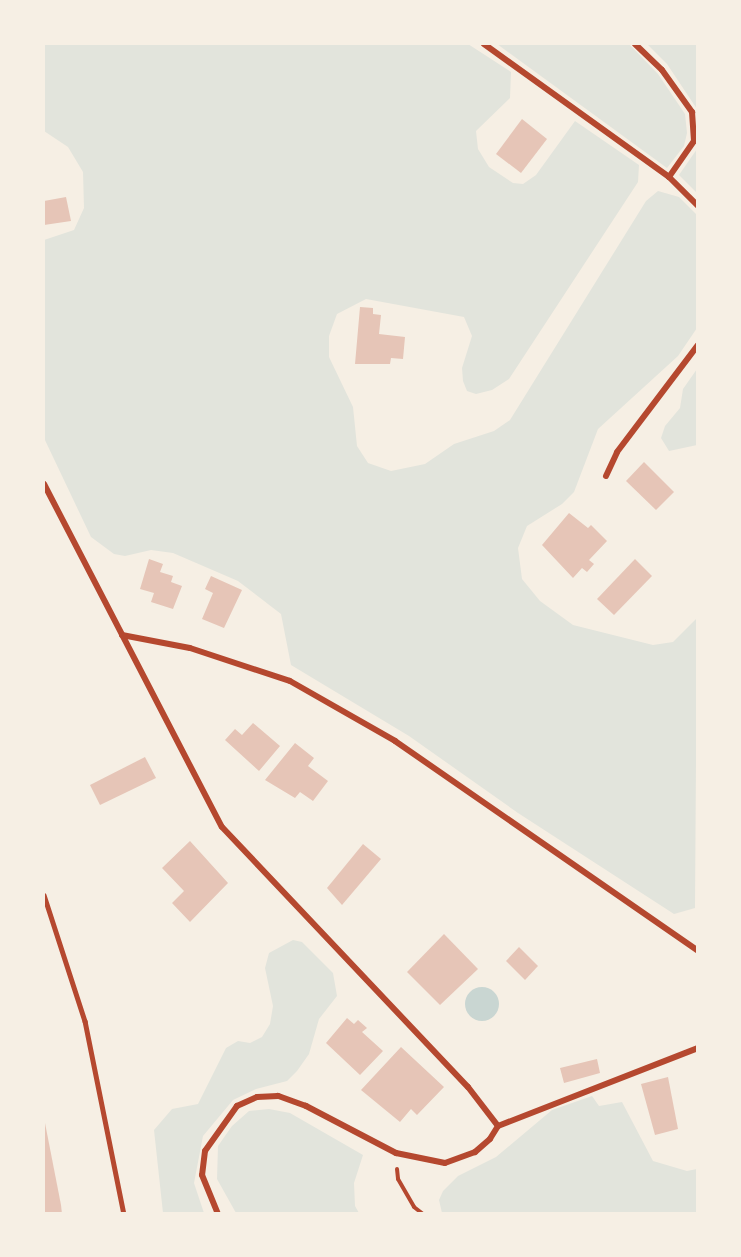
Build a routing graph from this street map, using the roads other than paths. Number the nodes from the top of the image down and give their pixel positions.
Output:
1 (484, 44) edge
2 (635, 44) edge
3 (669, 177) junction
4 (698, 206) edge
5 (698, 345) edge
6 (606, 476) dead end
7 (44, 484) edge
8 (122, 635) junction
9 (44, 895) edge
10 (698, 951) edge
11 (698, 1048) edge
12 (498, 1126) junction
13 (124, 1214) edge
14 (218, 1214) edge

1 - 3 street
2 - 3 street
3 - 4 street
5 - 6 street
7 - 8 street
8 - 10 street
8 - 12 street
9 - 13 lane
11 - 12 street
12 - 14 street

